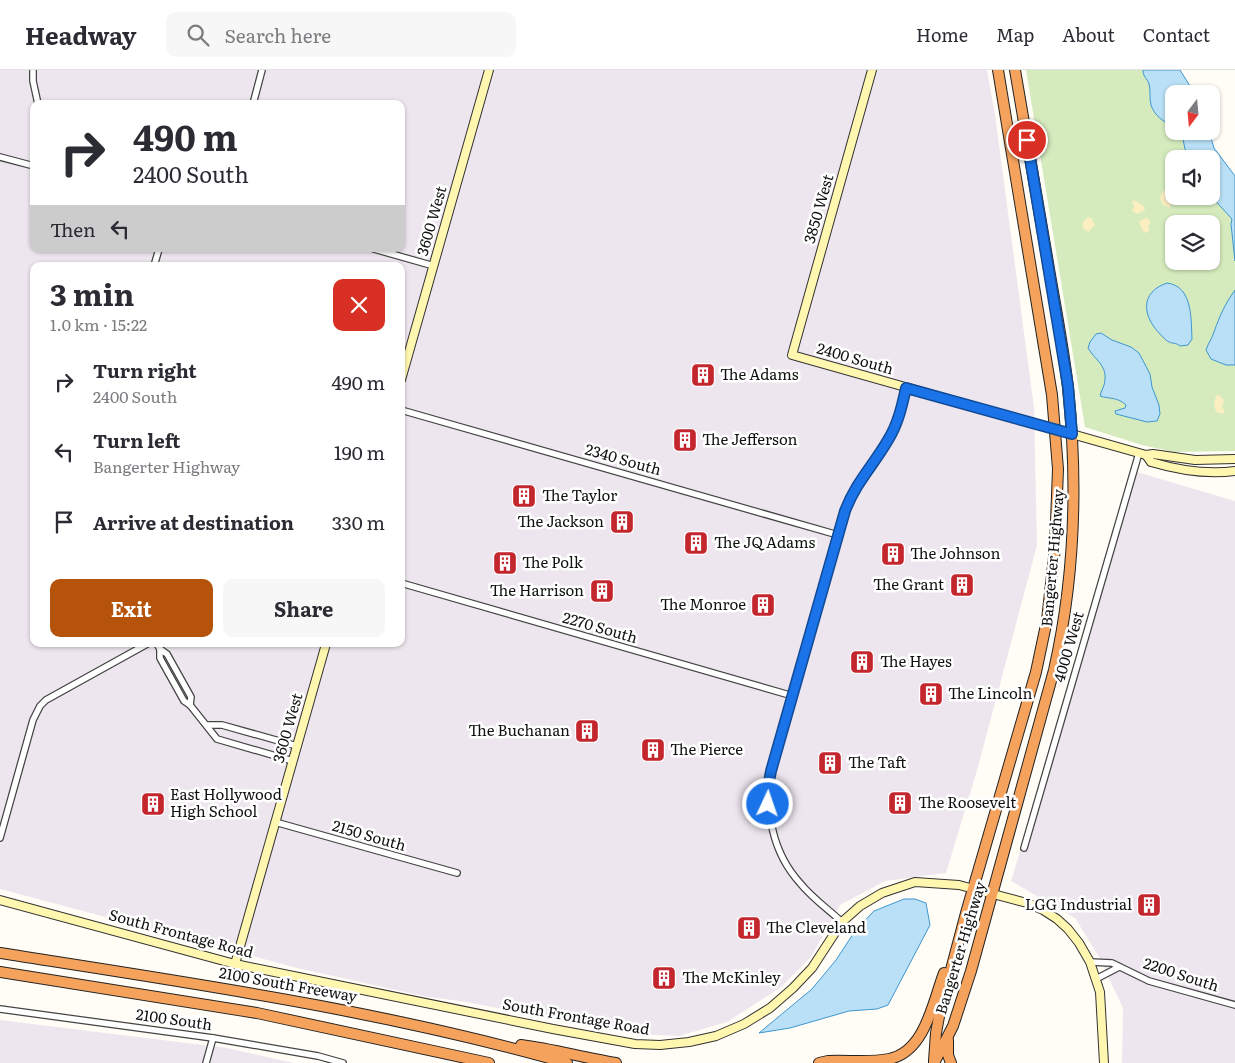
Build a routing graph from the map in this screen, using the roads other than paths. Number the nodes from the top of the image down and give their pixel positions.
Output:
1 (34, 70) edge
2 (262, 70) edge
3 (489, 70) edge
4 (872, 70) edge
5 (998, 70) edge
6 (1015, 70) edge
7 (37, 100) edge
8 (254, 100) edge
9 (0, 157) edge
10 (30, 165) edge
11 (385, 252) edge
12 (434, 266) junction
13 (792, 355) joint
14 (405, 366) edge
15 (906, 388) junction
16 (405, 411) edge
17 (1056, 430) junction
18 (1072, 434) junction
19 (1142, 454) junction
20 (1235, 459) edge
21 (1235, 471) edge
22 (838, 535) junction
23 (405, 584) edge
24 (141, 647) edge
25 (159, 647) edge
26 (325, 647) edge
27 (792, 696) junction
28 (208, 725) junction
29 (297, 746) junction
30 (293, 761) junction
31 (275, 822) junction
32 (0, 838) edge
33 (1024, 848) dead end
34 (456, 873) dead end
35 (973, 888) junction
36 (993, 894) junction
37 (0, 900) edge
38 (966, 913) junction
39 (842, 922) junction
40 (0, 953) edge
41 (1090, 962) junction
42 (235, 964) junction
43 (1119, 967) junction
44 (0, 973) edge
45 (1096, 979) junction
46 (1235, 1005) edge
47 (0, 1011) edge
48 (948, 1036) junction
49 (213, 1038) junction
50 (478, 1039) junction
51 (444, 1052) junction
52 (206, 1063) edge
53 (342, 1063) edge
54 (468, 1063) edge
55 (489, 1063) edge
56 (567, 1063) edge
57 (616, 1063) edge
58 (819, 1063) edge
59 (934, 1063) edge
60 (951, 1063) edge
61 (1104, 1063) edge

1 - 7 street
2 - 8 street
3 - 12 street, 3600 West
4 - 13 street, 3850 West
5 - 17 highway, Bangerter Highway
6 - 18 highway, Bangerter Highway
9 - 10 street
11 - 12 street
12 - 14 street, 3600 West
13 - 15 street, 2400 South
15 - 17 street, 2400 South
15 - 22 street
16 - 22 street, 2340 South
17 - 18 street, 2400 South
17 - 35 highway, Bangerter Highway
18 - 19 street, 2400 South
18 - 36 highway, Bangerter Highway
19 - 20 street
19 - 21 street
19 - 33 street, 4000 West
22 - 27 street
23 - 27 street, 2270 South
24 - 32 street
25 - 28 street
26 - 29 street, 3600 West
27 - 39 street
28 - 29 street
28 - 30 street
29 - 30 street, 3600 West
30 - 31 street, 3600 West
31 - 34 street, 2150 South
31 - 42 street, 3600 West
35 - 36 street, South Frontage Road
35 - 38 highway, Bangerter Highway
35 - 39 street, South Frontage Road
36 - 41 street, South Frontage Road
36 - 48 highway, Bangerter Highway
37 - 42 street, South Frontage Road
38 - 58 highway
38 - 59 highway, Bangerter Highway
39 - 42 street, South Frontage Road
40 - 50 highway, 2100 South Freeway
41 - 43 street, 2200 South
41 - 45 street, South Frontage Road
43 - 45 street, 2200 South
43 - 46 street, 2200 South
44 - 51 highway
45 - 61 street, South Frontage Road
47 - 49 street, 2100 South
48 - 59 highway, Bangerter Highway
48 - 60 highway
49 - 52 street
49 - 53 street, 2100 South
50 - 56 highway, 2100 South Freeway
50 - 57 highway
51 - 54 highway
51 - 55 highway

